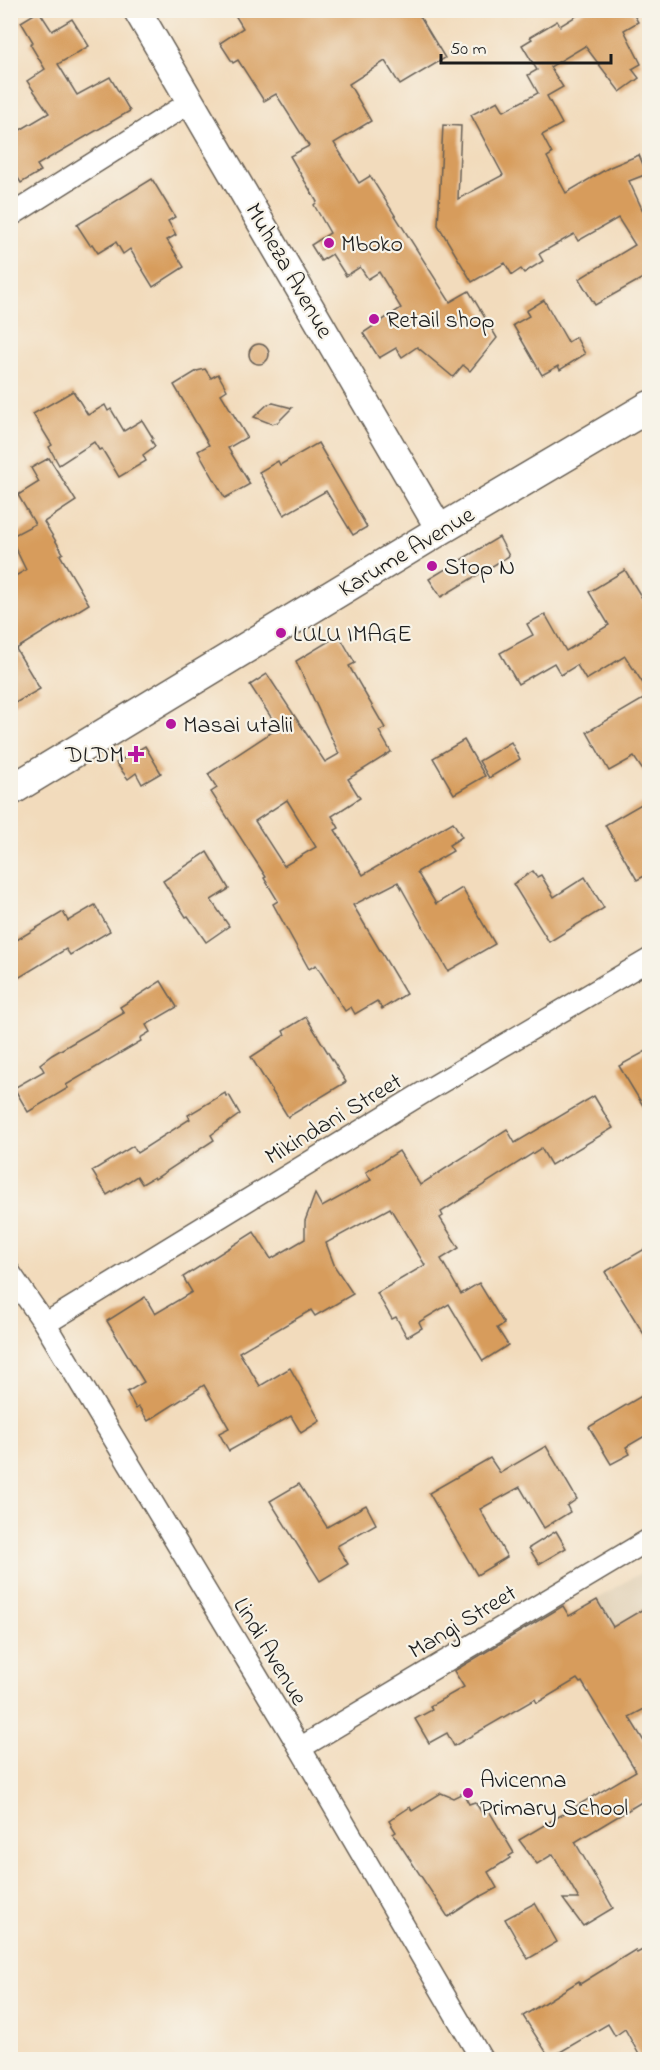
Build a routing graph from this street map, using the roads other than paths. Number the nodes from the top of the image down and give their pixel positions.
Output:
1 (137, 10) edge
2 (192, 101) junction
3 (10, 216) edge
4 (650, 406) edge
5 (440, 530) junction
6 (10, 791) edge
7 (650, 959) edge
8 (10, 1273) edge
9 (45, 1324) junction
10 (650, 1539) edge
11 (300, 1748) junction
12 (482, 2060) edge

1 - 2 street, Muheza Avenue
2 - 3 street
2 - 5 street, Muheza Avenue
4 - 5 main road, Karume Avenue
5 - 6 main road, Karume Avenue
7 - 9 street, Mikindani Street
8 - 9 street, Lindi Avenue
9 - 11 street, Lindi Avenue
10 - 11 street, Mangi Street
11 - 12 street, Lindi Avenue

